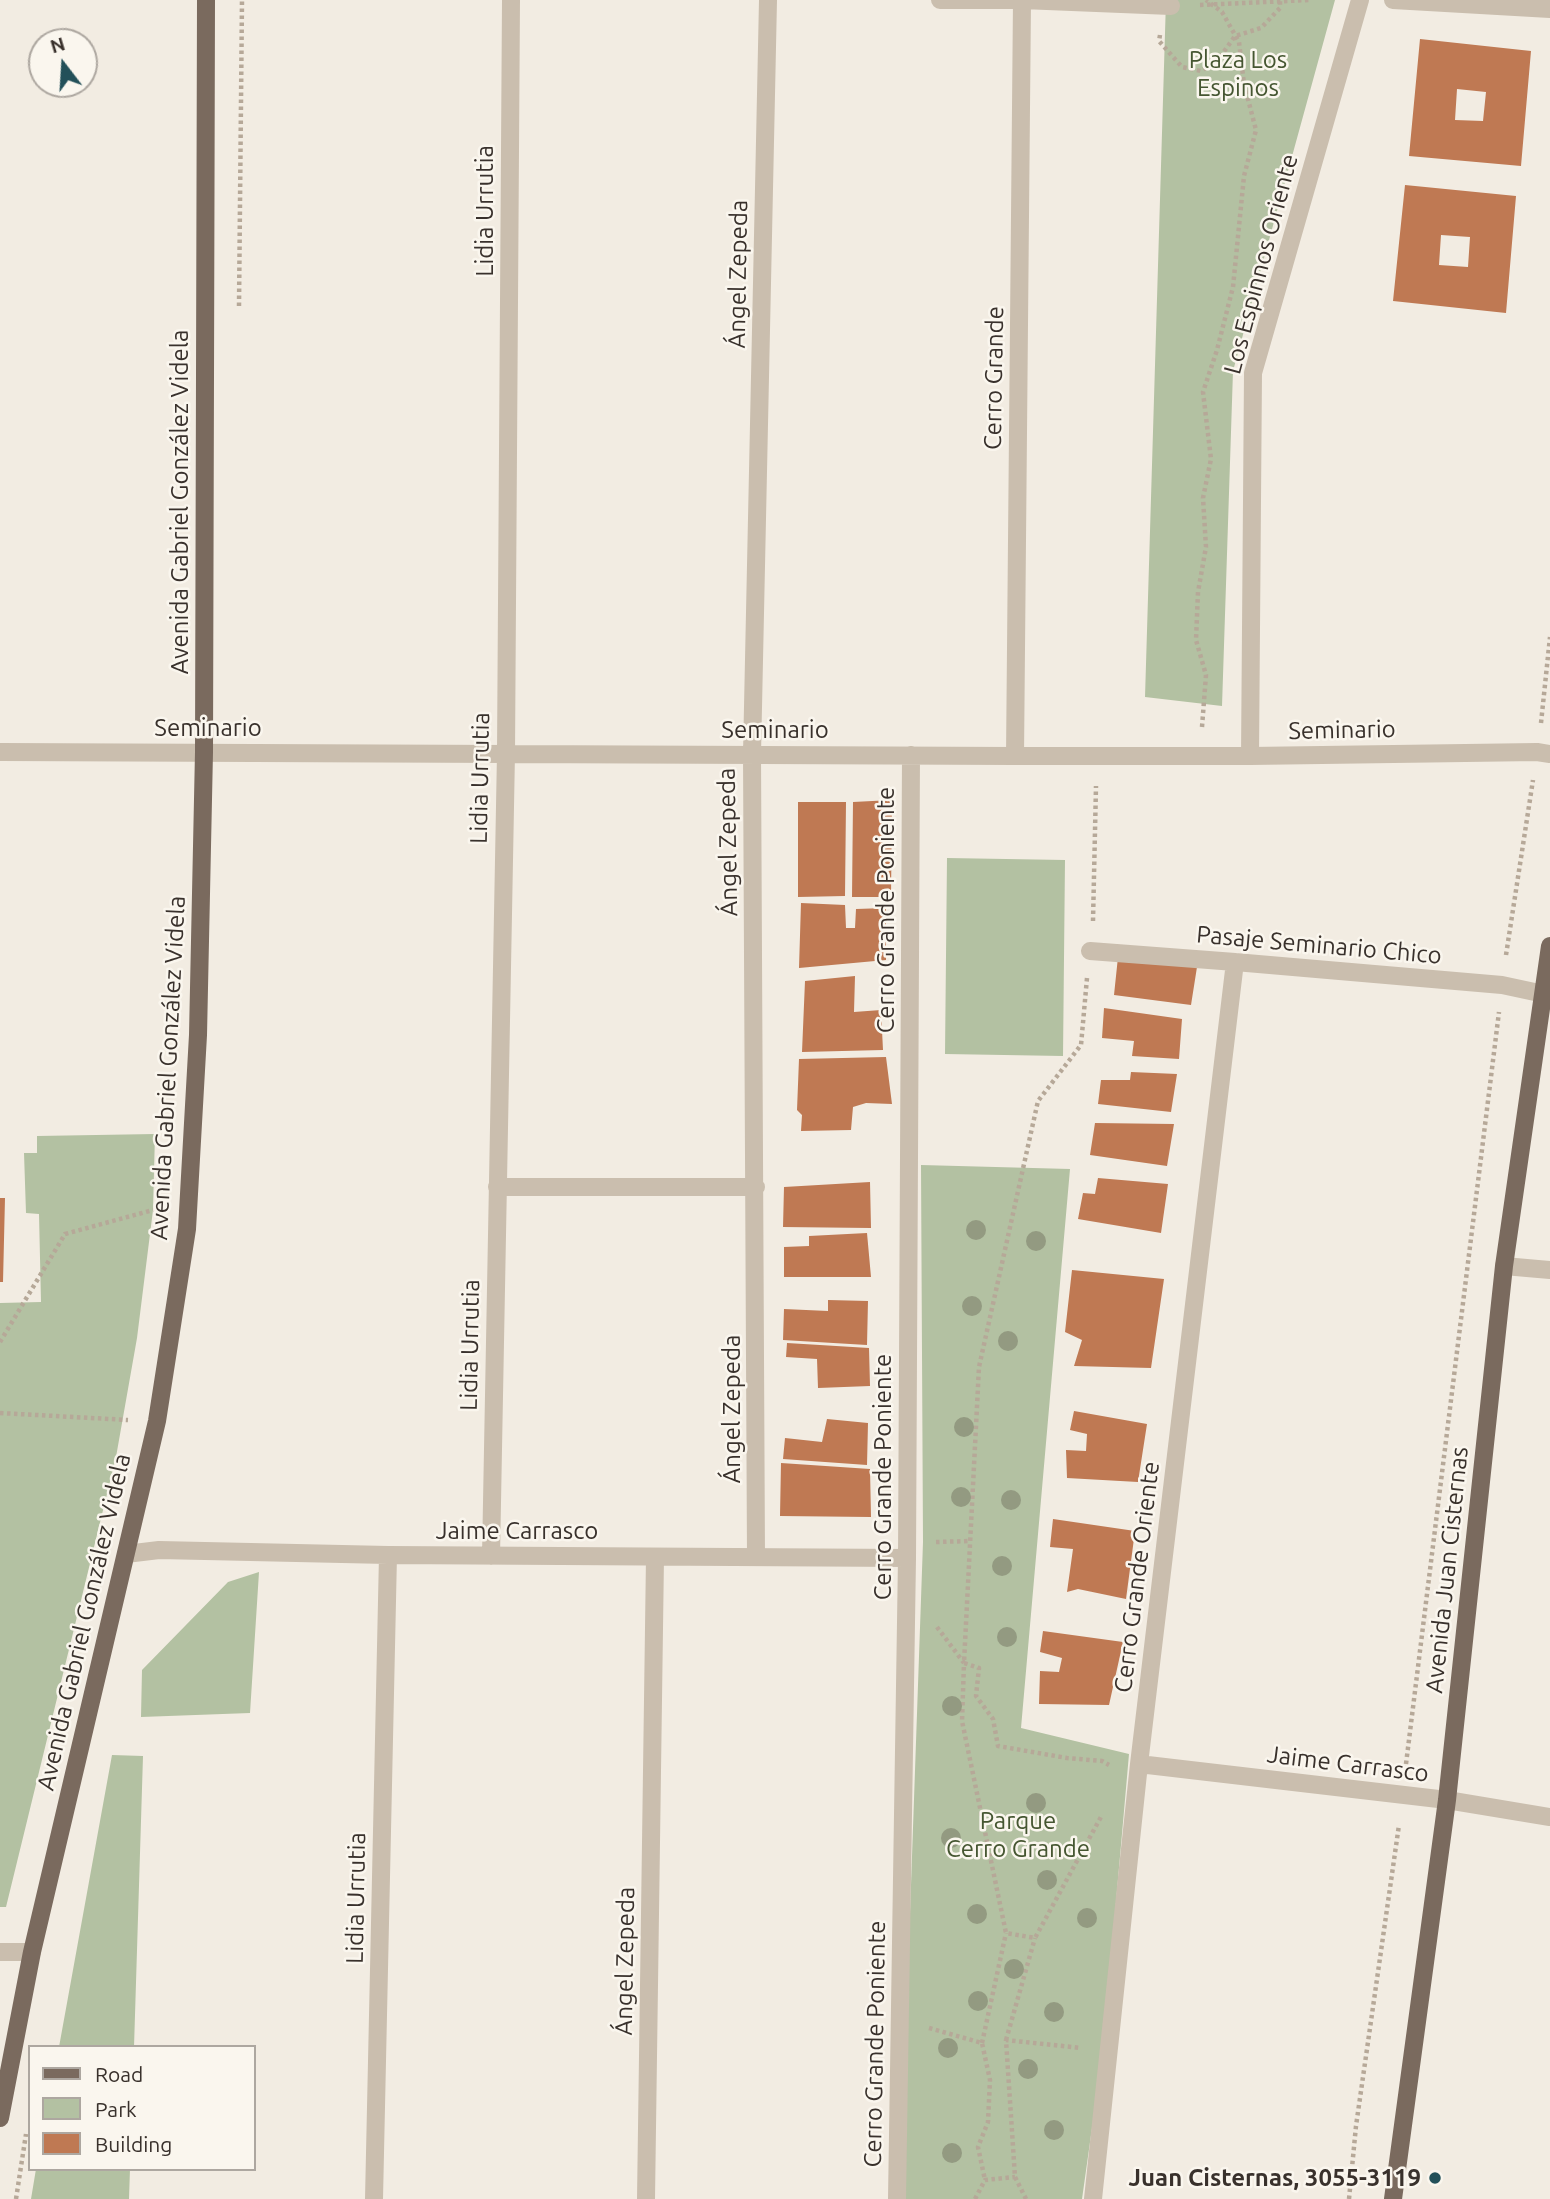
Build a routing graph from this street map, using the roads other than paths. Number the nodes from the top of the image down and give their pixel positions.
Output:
1 (206, 0) edge
2 (511, 0) edge
3 (768, 0) edge
4 (940, 0) edge
5 (1022, 0) edge
6 (1360, 0) edge
7 (1393, 0) edge
8 (1171, 6) road end
9 (1550, 9) edge
10 (0, 752) edge
11 (204, 752) junction
12 (1544, 753) edge
13 (506, 754) junction
14 (752, 754) junction
15 (911, 755) junction
16 (1015, 756) junction
17 (1250, 756) junction
18 (1550, 946) edge
19 (1090, 951) dead end
20 (1235, 961) junction
21 (1544, 994) junction
22 (497, 1187) junction
23 (756, 1187) junction
24 (1504, 1266) junction
25 (1550, 1270) edge
26 (126, 1554) junction
27 (388, 1555) junction
28 (491, 1556) junction
29 (655, 1557) junction
30 (756, 1558) junction
31 (907, 1558) junction
32 (1139, 1765) junction
33 (1447, 1800) junction
34 (1550, 1817) edge
35 (0, 1952) edge
36 (32, 1952) junction
37 (0, 2118) edge
38 (374, 2199) edge
39 (646, 2199) edge
40 (897, 2199) edge
41 (1093, 2199) edge
42 (1393, 2199) edge

1 - 11 main road, Avenida Gabriel González Videla
2 - 13 street, Lidia Urrutia
3 - 14 street, Ángel Zepeda
4 - 5 street
5 - 8 street
5 - 16 street, Cerro Grande
6 - 17 street, Los Espinnos Oriente
7 - 9 street
10 - 11 street, Seminario
11 - 13 street, Seminario
11 - 26 main road, Avenida Gabriel González Videla
12 - 17 street, Seminario
13 - 14 street, Seminario
13 - 22 street, Lidia Urrutia
14 - 15 street, Seminario
14 - 23 street, Ángel Zepeda
15 - 16 street, Seminario
15 - 31 street, Cerro Grande Poniente
16 - 17 street, Seminario
18 - 21 main road, Avenida Juan Cisternas
19 - 20 street, Pasaje Seminario Chico
20 - 21 street, Pasaje Seminario Chico
20 - 32 street, Cerro Grande Oriente
21 - 24 main road, Avenida Juan Cisternas
22 - 23 street
22 - 28 street, Lidia Urrutia
23 - 30 street, Ángel Zepeda
24 - 25 street
24 - 33 main road, Avenida Juan Cisternas
26 - 27 street, Jaime Carrasco
26 - 36 main road, Avenida Gabriel González Videla
27 - 28 street, Jaime Carrasco
27 - 38 street, Lidia Urrutia
28 - 29 street, Jaime Carrasco
29 - 30 street, Jaime Carrasco
29 - 39 street, Ángel Zepeda
30 - 31 street, Jaime Carrasco
31 - 40 street, Cerro Grande Poniente
32 - 33 street, Jaime Carrasco
32 - 41 street, Cerro Grande Oriente
33 - 34 street, Jaime Carrasco
33 - 42 main road, Avenida Juan Cisternas
35 - 36 street
36 - 37 main road, Avenida Gabriel González Videla

